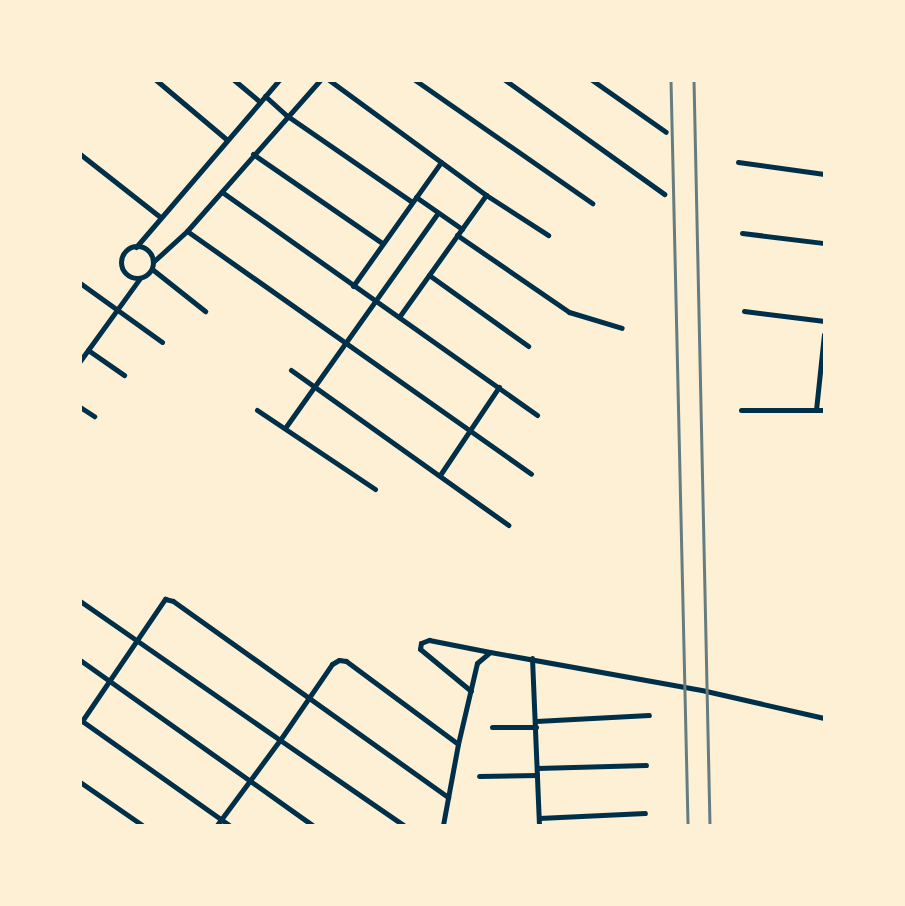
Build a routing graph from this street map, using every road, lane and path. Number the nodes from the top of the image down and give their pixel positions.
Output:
1 (156, 80) edge
2 (234, 80) edge
3 (279, 80) edge
4 (320, 80) edge
5 (329, 80) edge
6 (415, 80) edge
7 (505, 80) edge
8 (592, 80) edge
9 (265, 96) junction
10 (260, 102) junction
11 (286, 115) junction
12 (666, 132) dead end
13 (226, 139) junction
14 (80, 154) edge
15 (253, 154) junction
16 (441, 162) junction
17 (737, 162) dead end
18 (824, 174) edge
19 (222, 192) junction
20 (664, 194) dead end
21 (486, 195) junction
22 (414, 200) junction
23 (592, 203) dead end
24 (438, 213) junction
25 (160, 217) junction
26 (462, 229) junction
27 (187, 231) junction
28 (742, 233) dead end
29 (457, 235) junction
30 (548, 235) dead end
31 (382, 243) junction
32 (824, 243) edge
33 (136, 247) junction
34 (153, 262) junction
35 (152, 270) junction
36 (429, 275) junction
37 (140, 278) junction
38 (80, 283) edge
39 (353, 286) junction
40 (375, 302) junction
41 (117, 308) junction
42 (205, 311) dead end
43 (744, 311) dead end
44 (399, 317) junction
45 (824, 321) edge
46 (622, 328) dead end
47 (824, 334) edge
48 (162, 342) dead end
49 (345, 344) junction
50 (527, 346) dead end
51 (88, 350) junction
52 (80, 360) edge
53 (291, 370) dead end
54 (124, 375) dead end
55 (315, 387) junction
56 (499, 387) junction
57 (80, 407) edge
58 (257, 410) dead end
59 (741, 410) dead end
60 (816, 410) junction
61 (824, 411) edge
62 (537, 415) dead end
63 (94, 416) dead end
64 (285, 428) junction
65 (469, 429) junction
66 (531, 474) dead end
67 (440, 475) junction
68 (374, 489) dead end
69 (508, 525) dead end
70 (80, 601) edge
71 (137, 640) junction
72 (489, 652) junction
73 (532, 658) junction
74 (80, 660) edge
75 (110, 680) junction
76 (471, 691) junction
77 (312, 697) junction
78 (649, 715) dead end
79 (824, 718) edge
80 (81, 721) edge
81 (536, 724) junction
82 (492, 727) dead end
83 (280, 740) junction
84 (458, 744) junction
85 (646, 765) dead end
86 (537, 771) junction
87 (480, 776) dead end
88 (249, 781) junction
89 (80, 782) edge
90 (448, 797) junction
91 (645, 813) dead end
92 (539, 822) edge
93 (219, 823) edge
94 (142, 825) edge
95 (229, 825) edge
96 (312, 825) edge
97 (403, 825) edge
98 (443, 825) edge

1 - 13 street
2 - 10 street
3 - 9 street
4 - 11 street
5 - 16 street
6 - 23 street
7 - 20 street
8 - 12 street
9 - 10 street
9 - 11 street
10 - 13 street
11 - 15 street
11 - 22 street
13 - 25 street
14 - 25 street
15 - 19 street
15 - 31 street
16 - 21 street
16 - 22 street
17 - 18 street
19 - 27 street
19 - 39 street
21 - 26 street
21 - 30 street
22 - 24 street
22 - 31 street
24 - 26 street
24 - 40 street
25 - 33 street
26 - 29 street
27 - 34 street
27 - 49 street
28 - 32 street
29 - 36 street
29 - 46 street
31 - 39 street
33 - 34 street
33 - 37 street
34 - 35 street
35 - 37 street
35 - 42 street
36 - 44 street
36 - 50 street
37 - 41 street
38 - 41 street
39 - 40 street
40 - 44 street
40 - 49 street
41 - 48 street
41 - 51 street
43 - 45 street
44 - 56 street
47 - 60 street
49 - 55 street
49 - 65 street
51 - 52 street
51 - 54 street
53 - 55 street
55 - 64 street
55 - 67 street
56 - 62 street
56 - 65 street
57 - 63 street
58 - 64 street
59 - 60 street
60 - 61 street
64 - 68 street
65 - 66 street
65 - 67 street
67 - 69 street
70 - 71 street
71 - 75 street
71 - 77 street
71 - 83 street
72 - 73 street
72 - 76 street
72 - 76 street
73 - 79 street
73 - 81 street
74 - 75 street
75 - 80 street
75 - 88 street
76 - 84 street
77 - 83 street
77 - 84 street
77 - 90 street
78 - 81 street
80 - 93 street
81 - 82 street
81 - 86 street
83 - 88 street
83 - 97 street
84 - 90 street
85 - 86 street
86 - 87 street
86 - 92 street
88 - 93 street
88 - 96 street
89 - 94 street
90 - 98 street
91 - 92 street
93 - 95 street

